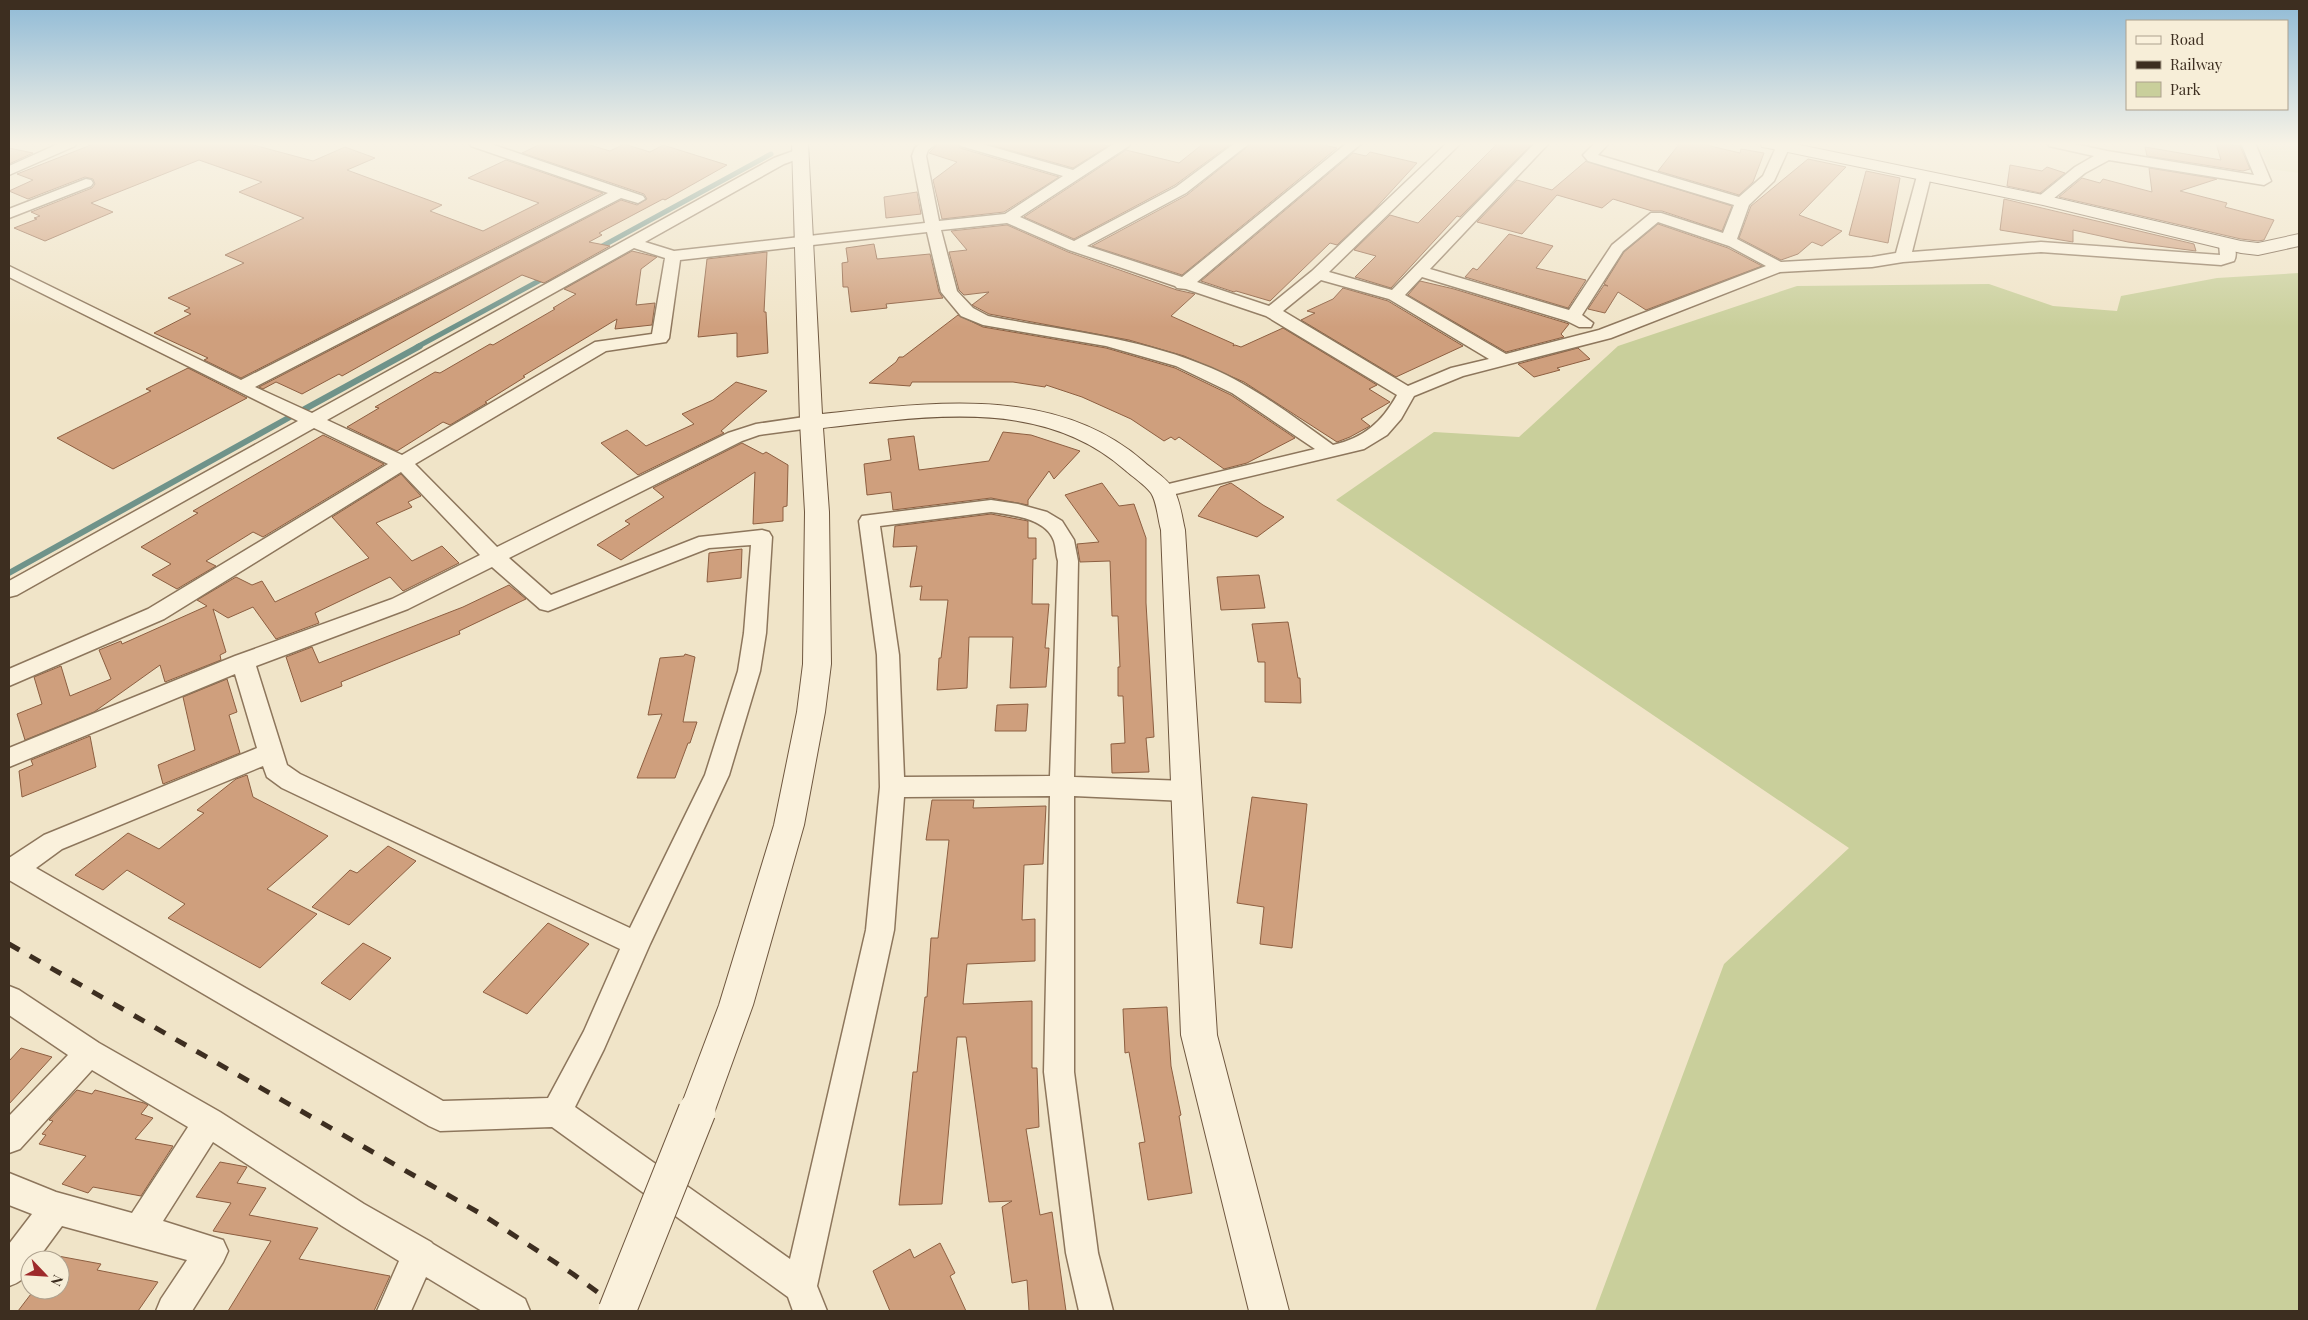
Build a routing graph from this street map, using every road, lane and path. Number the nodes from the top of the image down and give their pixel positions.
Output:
1 (32, 205) edge
2 (597, 205) edge
3 (700, 205) edge
4 (802, 205) edge
5 (929, 205) edge
6 (1030, 205) edge
7 (1154, 205) edge
8 (1279, 205) edge
9 (1390, 205) edge
10 (1483, 205) edge
11 (1741, 205) edge
12 (1917, 205) edge
13 (2062, 205) edge
14 (9, 214) edge
15 (1009, 218) junction
16 (933, 227) junction
17 (1730, 239) junction
18 (2299, 240) edge
19 (633, 242) junction
20 (803, 242) junction
21 (2227, 244) junction
22 (1074, 247) junction
23 (673, 256) junction
24 (1903, 257) junction
25 (1778, 267) junction
26 (9, 271) edge
27 (1420, 271) junction
28 (1318, 274) junction
29 (1183, 285) junction
30 (1395, 296) junction
31 (1272, 312) junction
32 (1572, 317) junction
33 (1605, 334) junction
34 (1502, 359) junction
35 (241, 387) junction
36 (1407, 393) junction
37 (313, 422) junction
38 (811, 422) junction
39 (1330, 452) junction
40 (403, 463) junction
41 (1163, 491) junction
42 (493, 556) junction
43 (9, 590) edge
44 (243, 662) junction
45 (9, 678) edge
46 (269, 753) junction
47 (9, 758) edge
48 (1062, 786) junction
49 (892, 787) junction
50 (1186, 791) junction
51 (12, 869) edge
52 (636, 944) junction
53 (9, 999) edge
54 (89, 1053) junction
55 (557, 1112) junction
56 (209, 1122) junction
57 (9, 1138) edge
58 (9, 1189) edge
59 (56, 1208) junction
60 (139, 1230) junction
61 (420, 1253) junction
62 (9, 1270) edge
63 (805, 1299) edge
64 (173, 1311) edge
65 (394, 1311) edge
66 (514, 1311) edge
67 (617, 1311) edge
68 (1096, 1311) edge
69 (1269, 1311) edge

1 - 14 street
2 - 35 street
3 - 19 street
4 - 20 street
5 - 16 street
6 - 15 street
7 - 22 street
8 - 29 street
9 - 28 street
10 - 27 street
11 - 17 street
12 - 24 street
13 - 21 street
15 - 16 street
15 - 22 street
16 - 20 street
16 - 39 street
17 - 25 street
17 - 32 street
18 - 21 street
19 - 23 street
19 - 37 street
20 - 23 street
20 - 38 street
21 - 24 street
22 - 29 street
23 - 40 street
24 - 25 street
25 - 33 street
26 - 35 street
27 - 30 street
27 - 32 street
28 - 30 street
28 - 31 street
29 - 31 street
30 - 34 street
31 - 36 street
32 - 33 street
33 - 34 street
34 - 36 street
35 - 37 street
36 - 39 street
37 - 40 street
37 - 43 street
38 - 41 street
38 - 42 street
38 - 67 street, bridge
39 - 41 street
40 - 42 street
40 - 45 street
41 - 50 street
42 - 44 street
42 - 52 street
44 - 46 street
44 - 47 street
46 - 51 street
46 - 52 street
48 - 49 street
48 - 49 street
48 - 50 street
48 - 68 street
49 - 63 street
50 - 69 street
51 - 55 street
52 - 55 street
53 - 54 street
54 - 56 street
54 - 57 street
55 - 63 street
56 - 60 street
56 - 61 street
58 - 59 street
59 - 60 street
59 - 62 street
60 - 64 street
61 - 65 street
61 - 66 street

